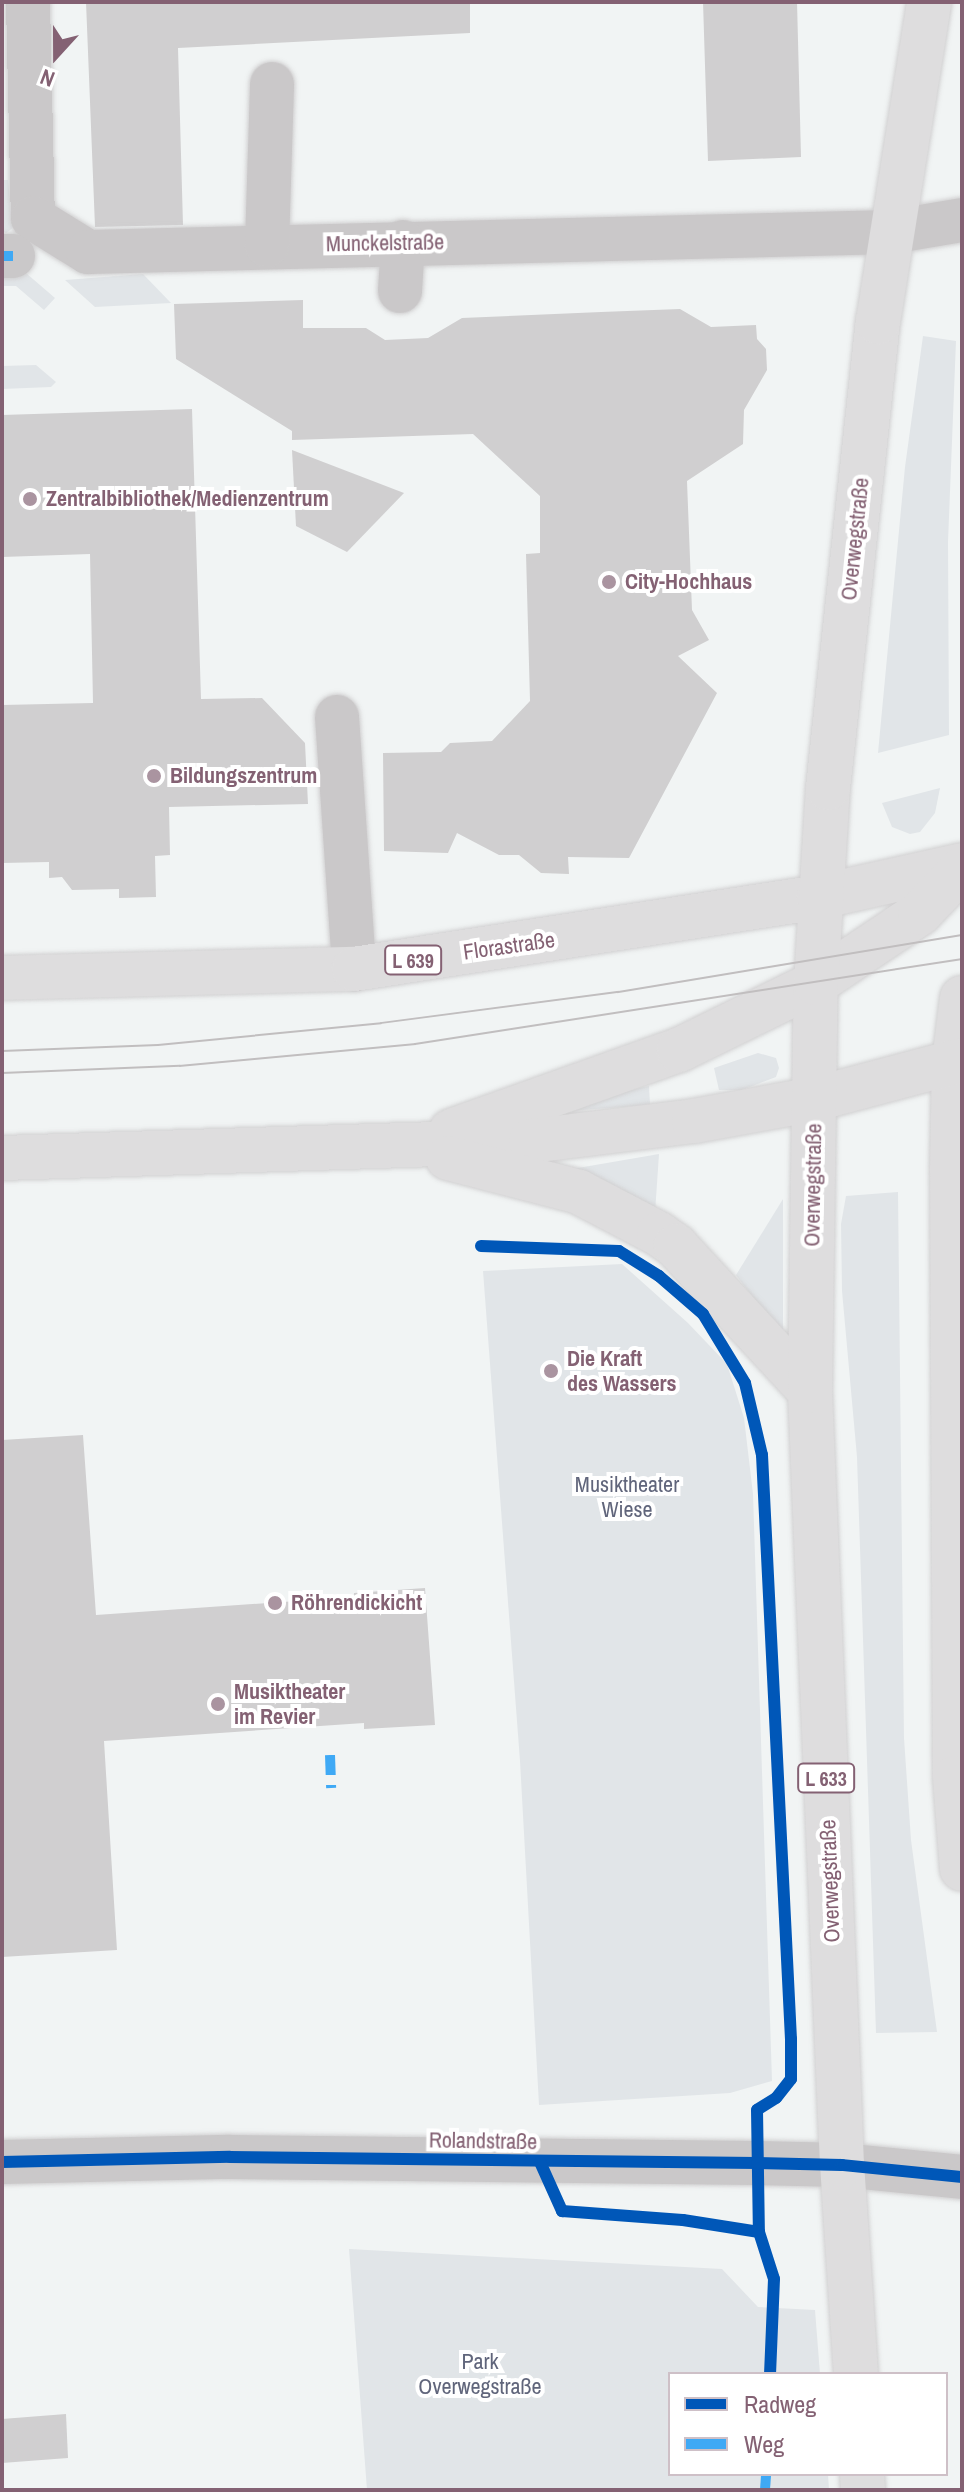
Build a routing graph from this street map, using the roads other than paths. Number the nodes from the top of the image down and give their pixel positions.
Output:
1 (28, 2) edge
2 (929, 2) edge
3 (272, 84) dead end
4 (962, 220) edge
5 (891, 232) junction
6 (403, 242) junction
7 (16, 243) edge
8 (267, 245) junction
9 (400, 291) dead end
10 (337, 717) dead end
11 (962, 867) edge
12 (819, 897) junction
13 (354, 969) junction
14 (2, 978) edge
15 (816, 983) junction
16 (962, 998) edge
17 (958, 1061) edge
18 (815, 1099) junction
19 (407, 1147) junction
20 (2, 1158) edge
21 (810, 1391) junction
22 (962, 1869) edge
23 (2, 2162) edge
24 (842, 2165) junction
25 (962, 2177) edge
26 (856, 2372) edge

1 - 7 street, Munckelstraße
2 - 5 main road, Overwegstraße / L 633
3 - 8 street
4 - 5 street, Munckelstraße
5 - 6 street, Munckelstraße
5 - 12 main road, Overwegstraße / L 633
6 - 8 street, Munckelstraße
6 - 9 street
7 - 8 street, Munckelstraße
10 - 13 street
11 - 12 main road, Florastraße / L 639
11 - 15 main road
12 - 13 main road, Florastraße / L 639
12 - 15 main road, Overwegstraße / L 633
13 - 14 main road, Florastraße / L 639
15 - 18 main road, Overwegstraße / L 633
15 - 19 main road
16 - 17 main road
17 - 18 main road
17 - 22 main road
18 - 19 main road
18 - 21 main road, Overwegstraße / L 633
19 - 20 main road
19 - 21 main road
21 - 24 main road, Overwegstraße / L 633
23 - 24 street, Rolandstraße
24 - 25 street, Rolandstraße
24 - 26 main road, Overwegstraße / L 633

